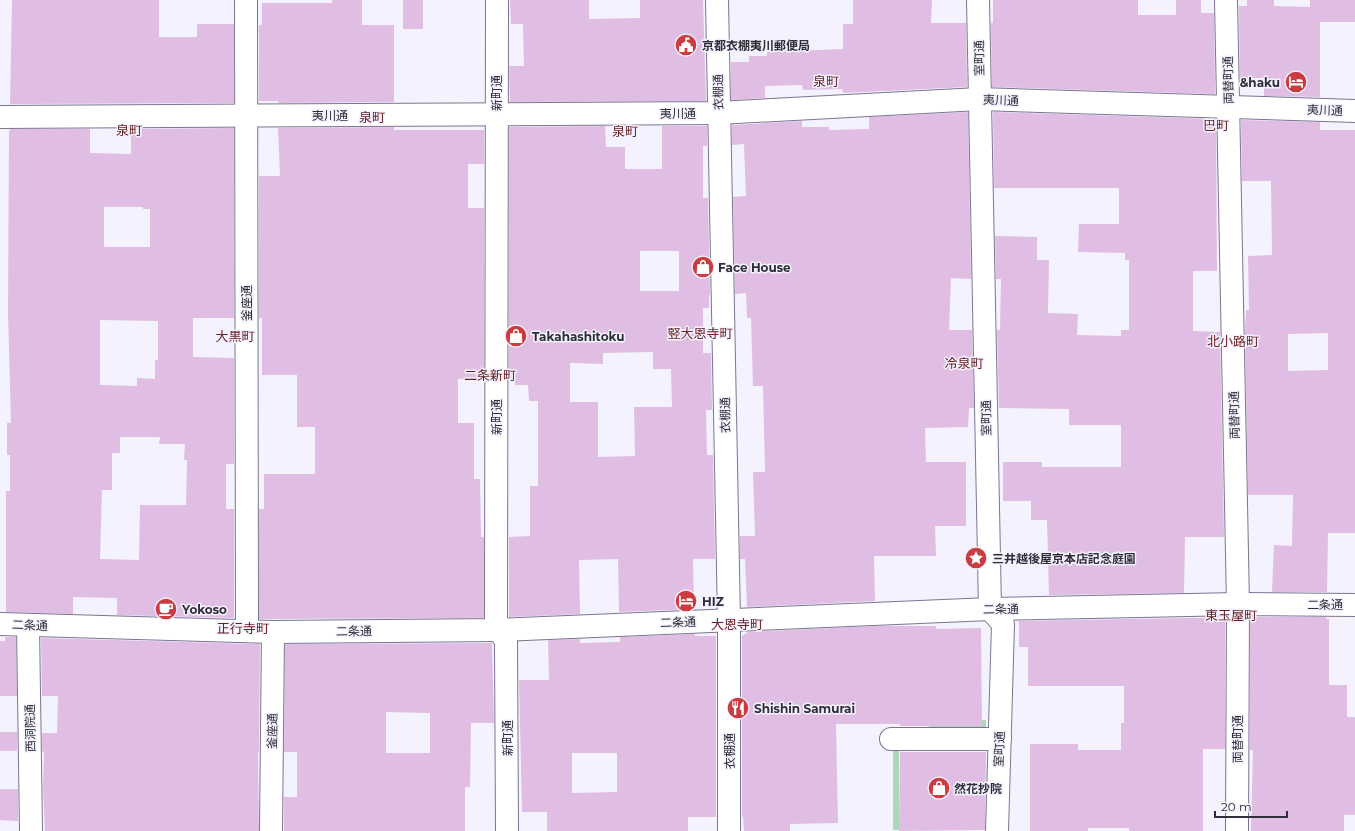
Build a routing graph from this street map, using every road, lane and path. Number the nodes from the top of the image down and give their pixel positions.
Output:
1 (246, 0) edge
2 (497, 0) edge
3 (717, 0) edge
4 (978, 0) edge
5 (1226, 0) edge
6 (979, 99) junction
7 (1229, 107) junction
8 (1355, 111) edge
9 (718, 113) junction
10 (496, 114) junction
11 (246, 116) junction
12 (0, 117) edge
13 (1238, 604) junction
14 (1355, 605) edge
15 (990, 609) junction
16 (729, 620) junction
17 (0, 624) edge
18 (28, 625) junction
19 (247, 630) junction
20 (499, 630) junction
21 (273, 632) junction
22 (891, 739) dead end
23 (1000, 739) junction
24 (31, 831) edge
25 (271, 831) edge
26 (507, 831) edge
27 (729, 831) edge
28 (997, 831) edge
29 (1237, 831) edge

1 - 11 street, 釜座通
2 - 10 street, 新町通
3 - 9 street, 衣棚通
4 - 6 street, 室町通
5 - 7 street, 両替町通
6 - 7 street, 夷川通
6 - 9 street, 夷川通
6 - 15 street, 室町通
7 - 8 street, 夷川通
7 - 13 street, 両替町通
9 - 10 street, 夷川通
9 - 16 street, 衣棚通
10 - 11 street, 夷川通
10 - 20 street, 新町通
11 - 12 street, 夷川通
11 - 19 street, 釜座通
13 - 14 street, 二条通
13 - 15 street, 二条通
13 - 29 street, 両替町通
15 - 16 street, 二条通
15 - 23 street, 室町通
16 - 20 street, 二条通
16 - 27 street, 衣棚通
17 - 18 street, 二条通
18 - 19 street, 二条通
18 - 24 street, 西洞院通
19 - 21 street, 二条通
20 - 21 street, 二条通
20 - 26 street, 新町通
21 - 25 street, 釜座通
22 - 23 street
23 - 28 street, 室町通

